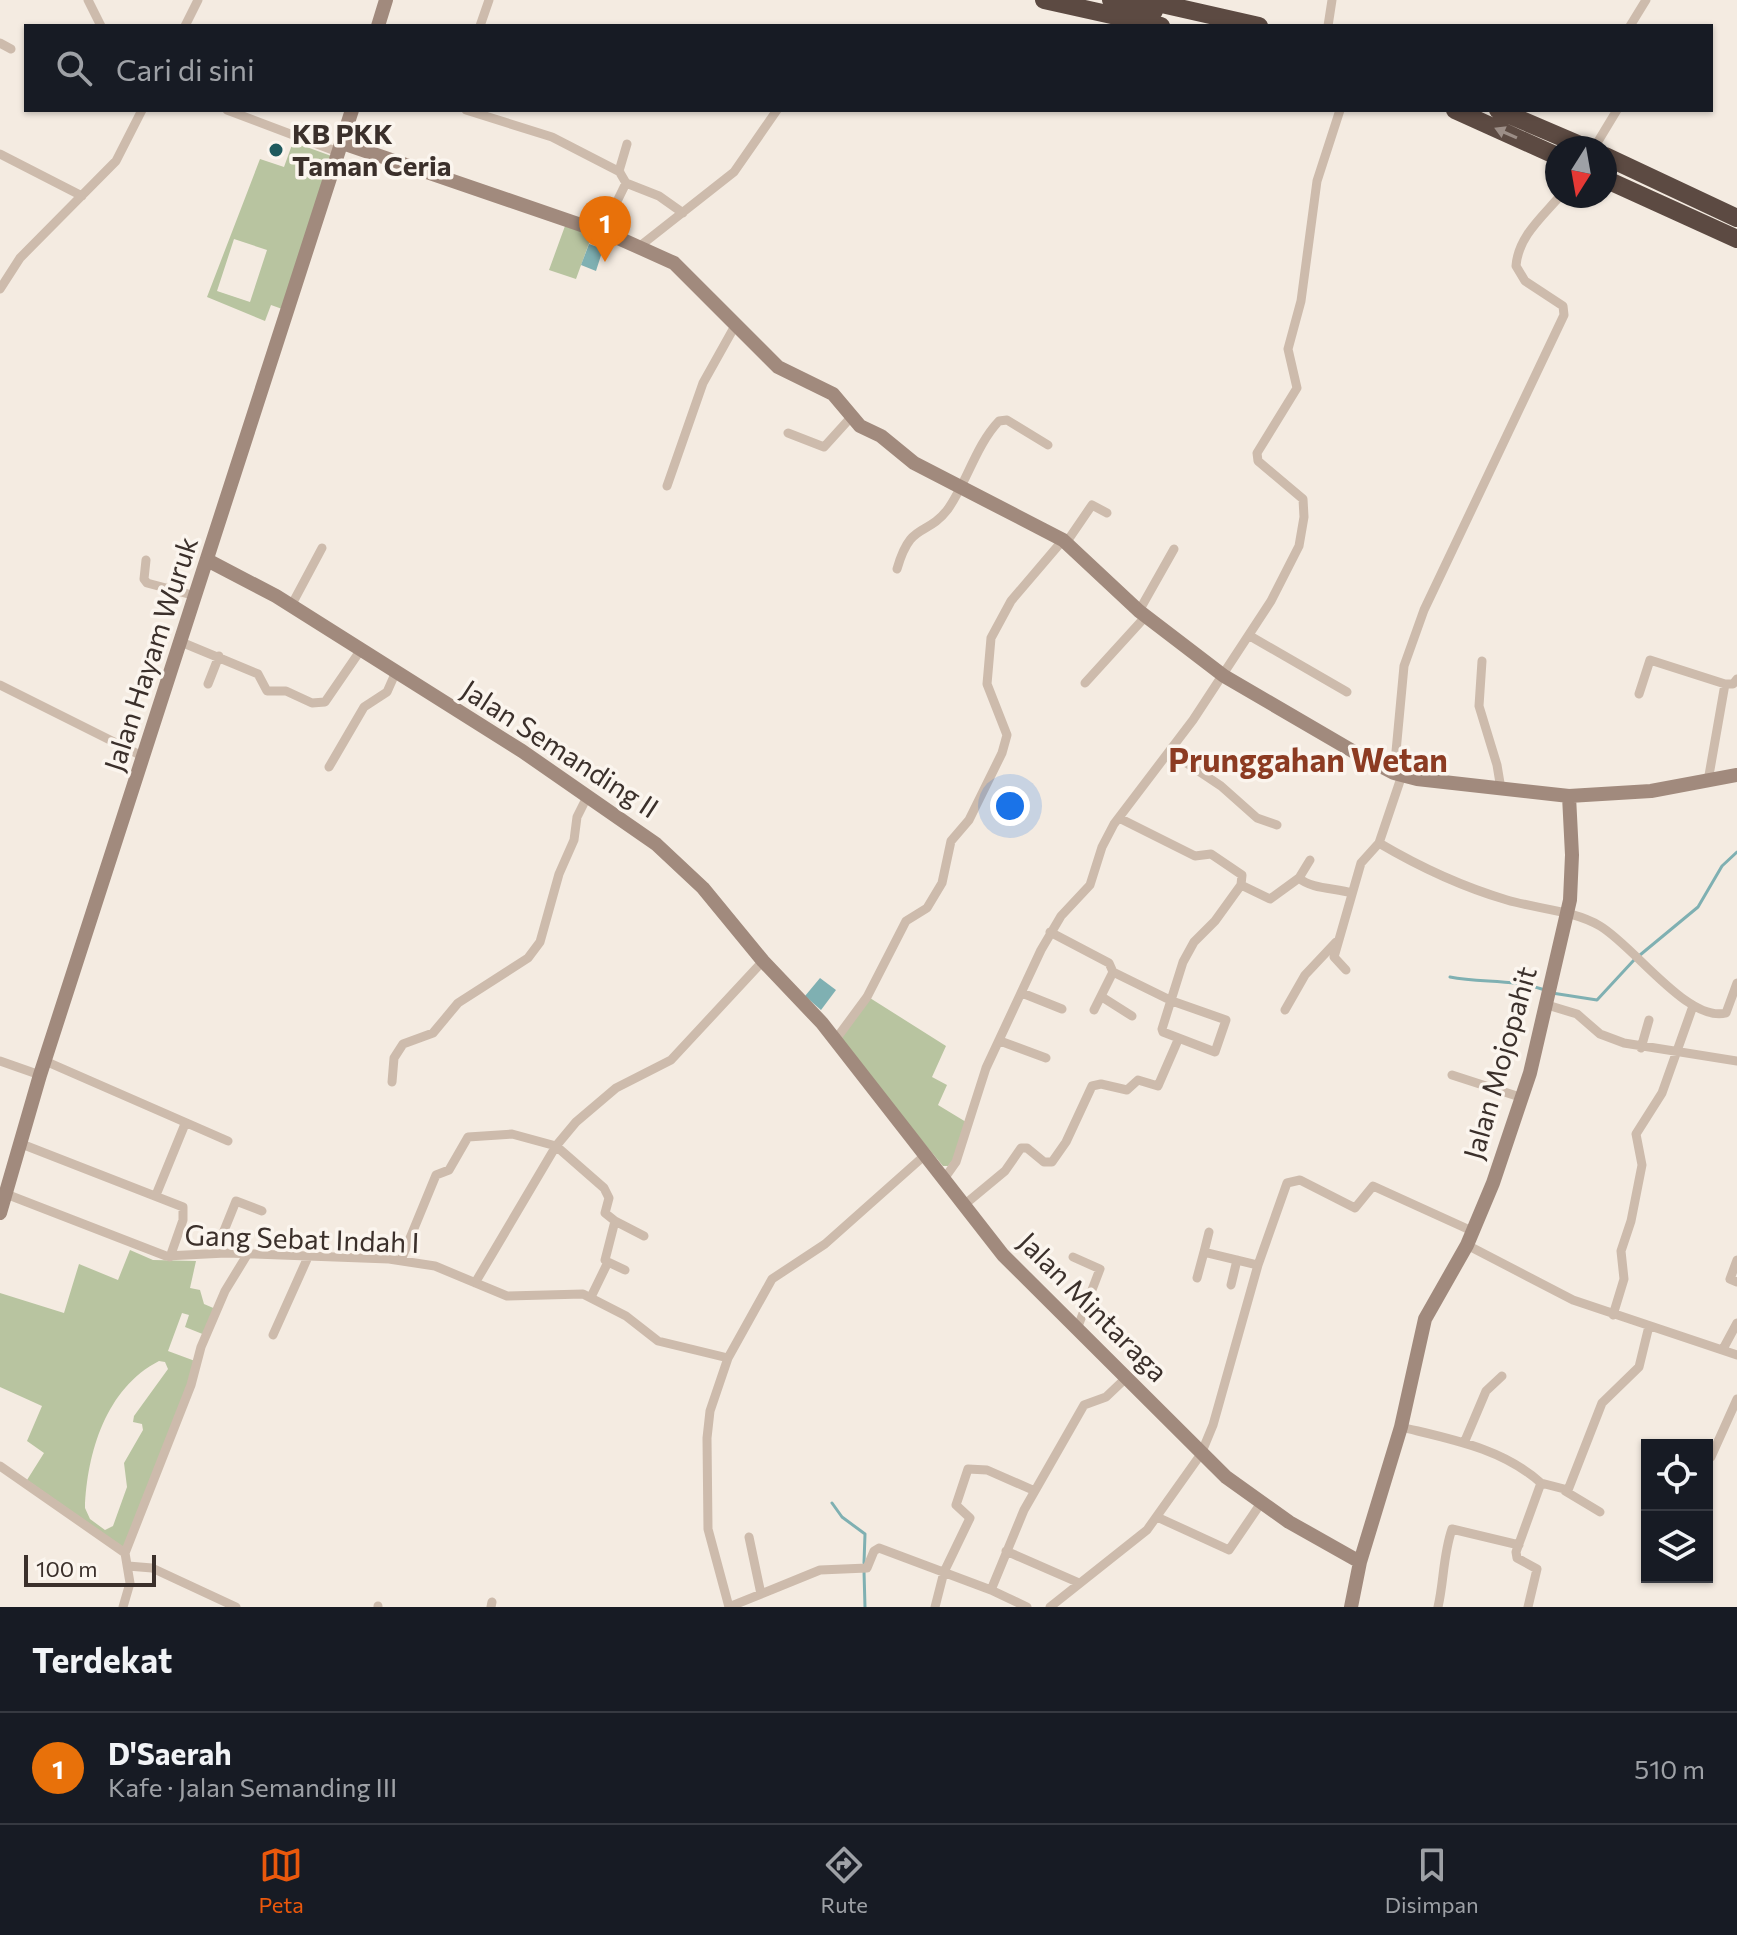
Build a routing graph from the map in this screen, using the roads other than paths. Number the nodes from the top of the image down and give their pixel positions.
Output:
1 (88, 0) edge
2 (198, 0) edge
3 (386, 0) edge
4 (489, 0) edge
5 (1044, 0) edge
6 (1111, 0) edge
7 (1144, 0) edge
8 (1332, 0) edge
9 (1646, 0) edge
10 (1226, 23) edge
11 (100, 24) edge
12 (186, 24) edge
13 (379, 24) edge
14 (481, 24) edge
15 (1152, 24) edge
16 (1202, 24) edge
17 (1328, 24) edge
18 (1631, 24) edge
19 (0, 43) edge
20 (11, 49) dead end
21 (141, 112) edge
22 (233, 112) edge
23 (351, 112) edge
24 (472, 112) edge
25 (776, 112) edge
26 (1339, 112) edge
27 (1459, 112) edge
28 (1503, 112) edge
29 (1616, 112) edge
30 (1545, 130) junction
31 (1549, 136) edge
32 (1559, 136) edge
33 (1601, 136) edge
34 (627, 144) dead end
35 (340, 148) junction
36 (1545, 151) edge
37 (0, 154) edge
38 (1617, 162) edge
39 (620, 172) junction
40 (1617, 172) edge
41 (626, 183) junction
42 (1617, 184) edge
43 (1670, 186) junction
44 (1633, 191) junction
45 (82, 196) junction
46 (1550, 208) edge
47 (683, 213) junction
48 (1737, 218) edge
49 (602, 232) junction
50 (1737, 236) edge
51 (640, 246) junction
52 (0, 289) edge
53 (736, 324) junction
54 (853, 415) junction
55 (788, 433) dead end
56 (1048, 445) dead end
57 (667, 486) dead end
58 (958, 488) junction
59 (1107, 513) dead end
60 (1064, 541) junction
61 (322, 548) dead end
62 (1174, 549) dead end
63 (146, 560) dead end
64 (209, 561) junction
65 (897, 569) dead end
66 (196, 596) junction
67 (291, 606) junction
68 (1143, 614) junction
69 (1250, 636) junction
70 (181, 642) junction
71 (360, 651) junction
72 (219, 656) junction
73 (1482, 661) dead end
74 (395, 674) junction
75 (1224, 676) junction
76 (1737, 679) edge
77 (1085, 683) dead end
78 (208, 684) dead end
79 (1725, 684) junction
80 (0, 685) edge
81 (1347, 692) dead end
82 (1639, 694) dead end
83 (1170, 752) junction
84 (144, 757) junction
85 (329, 767) dead end
86 (1398, 774) junction
87 (1737, 775) edge
88 (1708, 781) junction
89 (1501, 789) junction
90 (588, 795) junction
91 (1569, 796) junction
92 (1119, 818) junction
93 (1277, 825) dead end
94 (1379, 843) junction
95 (1310, 860) dead end
96 (1299, 878) junction
97 (1241, 885) junction
98 (1352, 893) junction
99 (1567, 914) junction
100 (1050, 932) junction
101 (1339, 940) junction
102 (763, 961) junction
103 (1346, 970) dead end
104 (1113, 972) junction
105 (1736, 989) edge
106 (1022, 993) junction
107 (1102, 997) junction
108 (1172, 1001) junction
109 (1544, 1004) junction
110 (1693, 1006) junction
111 (1062, 1009) dead end
112 (1094, 1010) dead end
113 (1285, 1010) dead end
114 (1132, 1016) dead end
115 (1649, 1020) dead end
116 (836, 1039) junction
117 (1178, 1040) junction
118 (1000, 1041) junction
119 (1641, 1048) junction
120 (1676, 1053) junction
121 (1046, 1058) dead end
122 (0, 1061) edge
123 (1737, 1061) edge
124 (43, 1068) junction
125 (1452, 1075) dead end
126 (392, 1082) dead end
127 (1523, 1098) junction
128 (185, 1124) junction
129 (228, 1141) dead end
130 (19, 1143) junction
131 (556, 1146) junction
132 (924, 1156) junction
133 (5, 1166) edge
134 (944, 1179) junction
135 (6, 1194) junction
136 (156, 1195) junction
137 (964, 1205) junction
138 (262, 1211) dead end
139 (0, 1213) edge
140 (615, 1221) junction
141 (1209, 1232) dead end
142 (644, 1236) dead end
143 (1470, 1238) junction
144 (1204, 1252) junction
145 (215, 1253) junction
146 (247, 1255) junction
147 (170, 1257) junction
148 (308, 1257) junction
149 (1073, 1257) dead end
150 (401, 1260) junction
151 (1237, 1260) junction
152 (1737, 1260) edge
153 (608, 1262) junction
154 (1258, 1265) junction
155 (625, 1270) dead end
156 (1197, 1278) dead end
157 (1737, 1282) edge
158 (475, 1283) junction
159 (1231, 1285) dead end
160 (591, 1297) junction
161 (1613, 1315) junction
162 (1737, 1323) edge
163 (1649, 1326) junction
164 (1077, 1329) junction
165 (273, 1335) dead end
166 (1723, 1349) junction
167 (1737, 1355) edge
168 (728, 1358) junction
169 (1502, 1376) dead end
170 (1126, 1378) junction
171 (1737, 1399) edge
172 (1401, 1427) junction
173 (1464, 1443) junction
174 (1713, 1453) edge
175 (1201, 1454) junction
176 (0, 1466) edge
177 (1541, 1483) junction
178 (1035, 1491) junction
179 (1565, 1491) junction
180 (1261, 1503) junction
181 (1600, 1512) dead end
182 (1157, 1517) junction
183 (749, 1537) dead end
184 (1519, 1545) junction
185 (1006, 1551) junction
186 (125, 1553) junction
187 (1360, 1562) junction
188 (128, 1566) junction
189 (944, 1572) junction
190 (1077, 1582) junction
191 (991, 1590) junction
192 (761, 1594) junction
193 (123, 1607) edge
194 (236, 1607) edge
195 (729, 1607) edge
196 (935, 1607) edge
197 (1027, 1607) edge
198 (1050, 1607) edge
199 (1351, 1607) edge
200 (1438, 1607) edge
201 (1528, 1607) edge

1 - 11 street
2 - 12 street
3 - 13 street
4 - 14 street
5 - 15 highway
6 - 16 highway
7 - 10 highway
8 - 17 street
9 - 18 street
19 - 20 street
21 - 45 street
22 - 35 street
23 - 35 street, Jalan Hayam Wuruk
24 - 39 street
25 - 47 street
26 - 69 street
36 -> 27 highway
28 - 30 highway
29 - 33 street
30 - 31 highway
30 - 32 highway
34 - 39 street
35 - 49 street
35 - 64 street, Jalan Hayam Wuruk
37 - 45 street
38 - 43 highway
39 - 41 street
40 - 44 highway
41 - 47 street
41 - 49 street
42 - 44 highway
43 - 48 highway
43 - 50 highway
44 - 50 highway
45 - 52 street
46 - 86 street
47 - 51 street
49 - 51 street
51 - 53 street
53 - 54 street
53 - 57 street
54 - 55 street
54 - 58 street
56 - 58 street
58 - 60 street
58 - 65 street
59 - 60 street
60 - 68 street
60 - 116 street
61 - 67 street
62 - 68 street
63 - 66 street
64 - 66 street, Jalan Hayam Wuruk
64 - 67 street, Jalan Semanding II
66 - 70 street, Jalan Hayam Wuruk
67 - 71 street, Jalan Semanding II
68 - 75 street
68 - 77 street
69 - 75 street
69 - 81 street
70 - 72 street
70 - 84 street, Jalan Hayam Wuruk
71 - 72 street
71 - 74 street, Jalan Semanding II
72 - 78 street
73 - 89 street
74 - 85 street
74 - 90 street, Jalan Semanding II
75 - 83 street
75 - 86 street
76 - 79 street
79 - 82 street
79 - 88 street
80 - 84 street
83 - 92 street
83 - 93 street
84 - 124 street, Jalan Hayam Wuruk
86 - 89 street
86 - 94 street
87 - 88 street
88 - 91 street
89 - 91 street
90 - 102 street, Jalan Semanding II
90 - 126 street
91 - 99 street, Jalan Mojopahit
92 - 97 street
92 - 100 street
94 - 98 street
94 - 99 street
95 - 96 street
96 - 97 street
96 - 98 street
97 - 108 street
98 - 101 street
99 - 109 street, Jalan Mojopahit
99 - 110 street
100 - 104 street
100 - 106 street
101 - 103 street
101 - 113 street
102 - 116 street, Jalan Semanding II
102 - 131 street
104 - 107 street
104 - 108 street
105 - 110 street
106 - 111 street
106 - 118 street
107 - 112 street
107 - 114 street
108 - 117 street
108 - 117 street
109 - 119 street
109 - 127 street, Jalan Mojopahit
110 - 120 street
115 - 119 street
116 - 132 street, Jalan Mintaraga
117 - 137 street
118 - 121 street
118 - 134 street
119 - 120 street
120 - 123 street
120 - 161 street
122 - 124 street
124 - 128 street
124 - 130 street, Jalan Hayam Wuruk
125 - 127 street
127 - 143 street, Jalan Mojopahit
128 - 129 street
128 - 136 street
130 - 133 street, Jalan Hayam Wuruk
130 - 136 street
131 - 140 street
131 - 150 street
131 - 158 street
132 - 134 street, Jalan Mintaraga
132 - 168 street
133 - 135 street, Jalan Hayam Wuruk
134 - 137 street, Jalan Mintaraga
135 - 139 street, Jalan Hayam Wuruk
135 - 147 street, Gang Sebat Indah I
136 - 147 street
137 - 164 street, Jalan Mintaraga
138 - 145 street
140 - 142 street
140 - 153 street
141 - 144 street
143 - 154 street
143 - 161 street
143 - 172 street, Jalan Mojopahit
144 - 151 street
144 - 156 street
145 - 146 street, Gang Sebat Indah I
145 - 147 street, Gang Sebat Indah I
146 - 148 street, Gang Sebat Indah I
146 - 186 street
148 - 150 street, Gang Sebat Indah I
148 - 165 street
149 - 164 street
150 - 158 street, Gang Sebat Indah I
151 - 154 street
151 - 159 street
152 - 157 street
153 - 155 street
153 - 160 street
154 - 175 street
158 - 160 street, Gang Sebat Indah I
160 - 168 street, Gang Sebat Indah I
161 - 163 street
162 - 166 street
163 - 166 street
163 - 179 street
164 - 170 street, Jalan Mintaraga
166 - 167 street
168 - 195 street
169 - 173 street
170 - 175 street, Jalan Mintaraga
170 - 178 street
171 - 174 street
172 - 173 street
172 - 187 street, Jalan Mojopahit
173 - 177 street
175 - 180 street, Jalan Mintaraga
175 - 182 street
176 - 186 street
177 - 179 street
177 - 184 street
178 - 185 street
178 - 189 street
179 - 181 street
180 - 182 street
180 - 187 street, Jalan Mintaraga
182 - 190 street
183 - 192 street
184 - 200 street
184 - 201 street
185 - 190 street
185 - 191 street
186 - 188 street
187 - 199 street, Jalan Mojopahit
188 - 193 street
188 - 194 street
189 - 191 street
189 - 192 street
189 - 196 street
190 - 198 street
191 - 197 street
192 - 195 street

